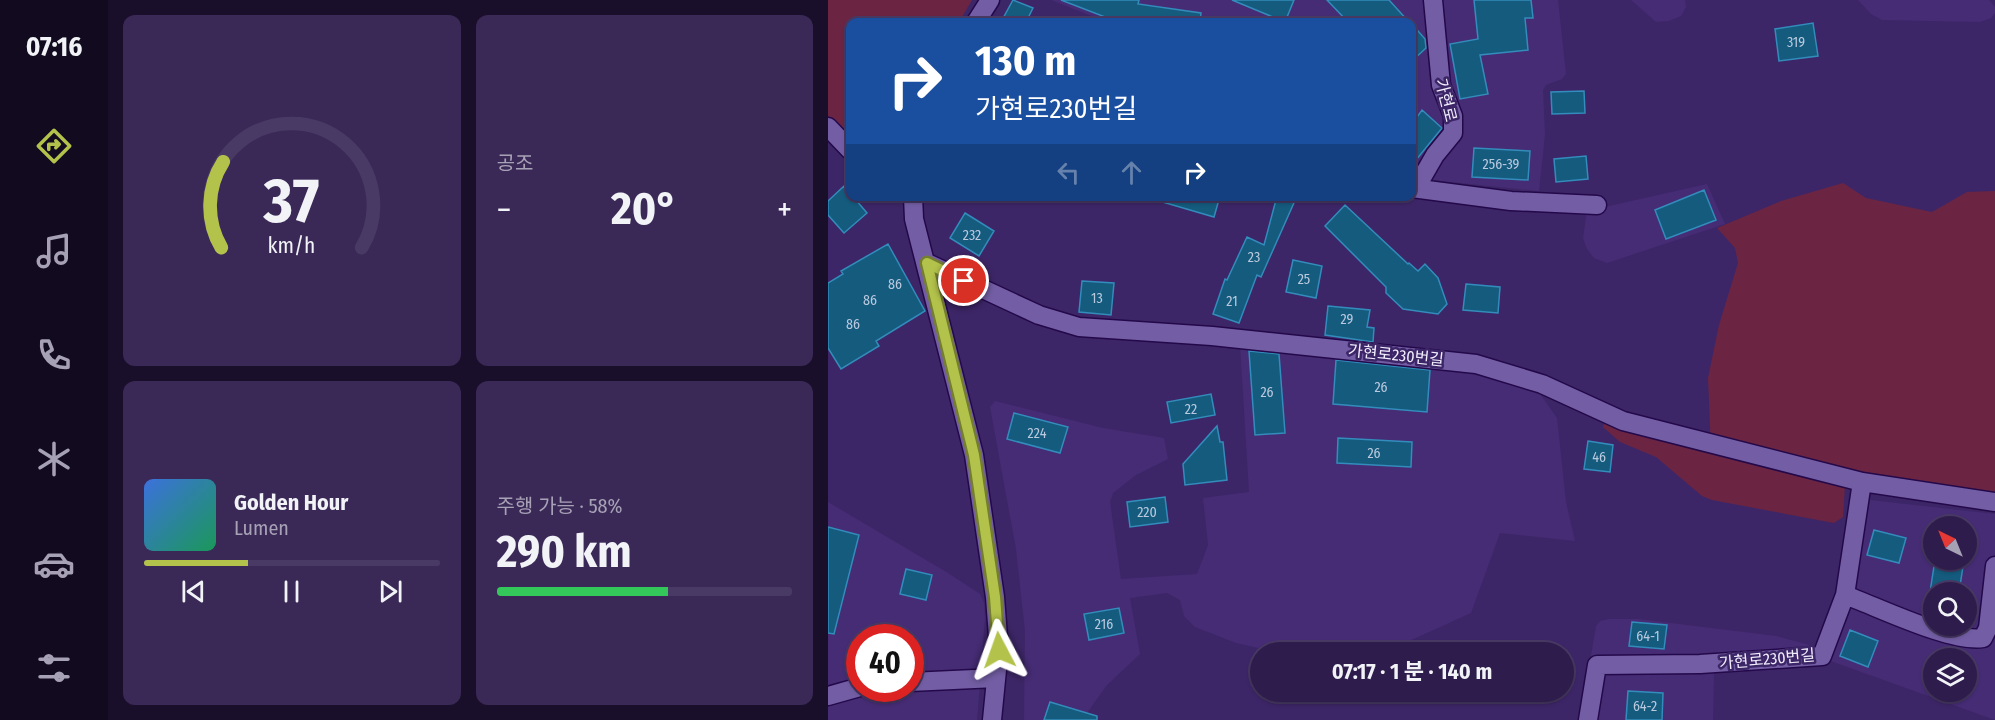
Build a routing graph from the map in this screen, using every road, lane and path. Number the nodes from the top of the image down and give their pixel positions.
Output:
1 (990, 0) edge
2 (1433, 0) edge
3 (979, 18) edge
4 (828, 127) edge
5 (846, 146) edge
6 (1416, 185) edge
7 (1416, 188) edge
8 (909, 201) edge
9 (1597, 205) dead end
10 (927, 263) junction
11 (1862, 482) junction
12 (1995, 502) edge
13 (1995, 566) edge
14 (1845, 595) junction
15 (996, 678) junction
16 (924, 681) edge
17 (846, 691) edge
18 (828, 696) edge
19 (992, 720) edge
20 (1588, 720) edge

1 - 3 street
2 - 6 street, 가현로
4 - 5 street
7 - 9 street, 가현로
8 - 10 street
10 - 11 street, 가현로230번길
10 - 15 street
11 - 12 street, 가현로230번길
11 - 14 street, 가현로230번길
13 - 14 street
14 - 20 street, 가현로230번길
15 - 16 street
15 - 19 street
17 - 18 street

